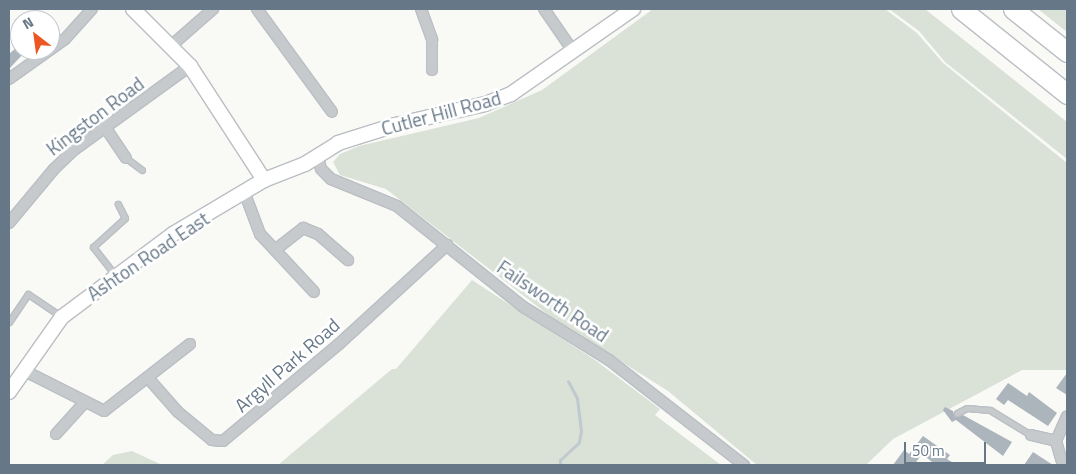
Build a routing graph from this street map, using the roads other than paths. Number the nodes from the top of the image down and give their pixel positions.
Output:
1 (92, 9) edge
2 (133, 9) edge
3 (214, 9) edge
4 (257, 9) edge
5 (421, 9) edge
6 (544, 9) edge
7 (633, 9) edge
8 (961, 9) edge
9 (1013, 9) edge
10 (172, 45) junction
11 (573, 51) junction
12 (1067, 52) edge
13 (190, 66) junction
14 (432, 70) dead end
15 (9, 80) edge
16 (1067, 94) edge
17 (332, 112) dead end
18 (105, 127) junction
19 (318, 157) junction
20 (126, 158) joint
21 (142, 170) dead end
22 (264, 180) junction
23 (245, 194) junction
24 (118, 204) dead end
25 (9, 223) edge
26 (447, 245) junction
27 (274, 250) junction
28 (348, 260) dead end
29 (115, 275) junction
30 (314, 292) dead end
31 (62, 317) junction
32 (9, 322) edge
33 (190, 344) dead end
34 (23, 370) junction
35 (148, 378) junction
36 (9, 392) edge
37 (84, 403) junction
38 (957, 412) dead end
39 (1067, 416) edge
40 (56, 434) dead end
41 (1031, 435) joint
42 (1056, 441) junction
43 (744, 465) edge
44 (1063, 465) edge

1 - 15 street
2 - 10 street
3 - 10 street
4 - 17 street
5 - 14 street
6 - 11 street
7 - 11 street, Cutler Hill Road
8 - 16 highway
9 - 12 highway
10 - 13 street
11 - 19 street, Cutler Hill Road
13 - 18 street, Kingston Road
13 - 22 street
18 - 20 street
18 - 25 street, Kingston Road
19 - 22 street, Ashton Road East
19 - 26 street, Failsworth Road
20 - 21 lane
22 - 23 street, Ashton Road East
23 - 27 street
23 - 29 street, Ashton Road East
24 - 29 lane
26 - 35 street, Argyll Park Road
26 - 43 street, Failsworth Road
27 - 28 street
27 - 30 street
29 - 31 street, Ashton Road East
31 - 32 lane
31 - 34 street, Ashton Road East
33 - 35 street
34 - 36 street, Ashton Road East
34 - 37 street
35 - 37 street
37 - 40 street
38 - 41 lane
39 - 42 street
41 - 42 street
42 - 44 street

